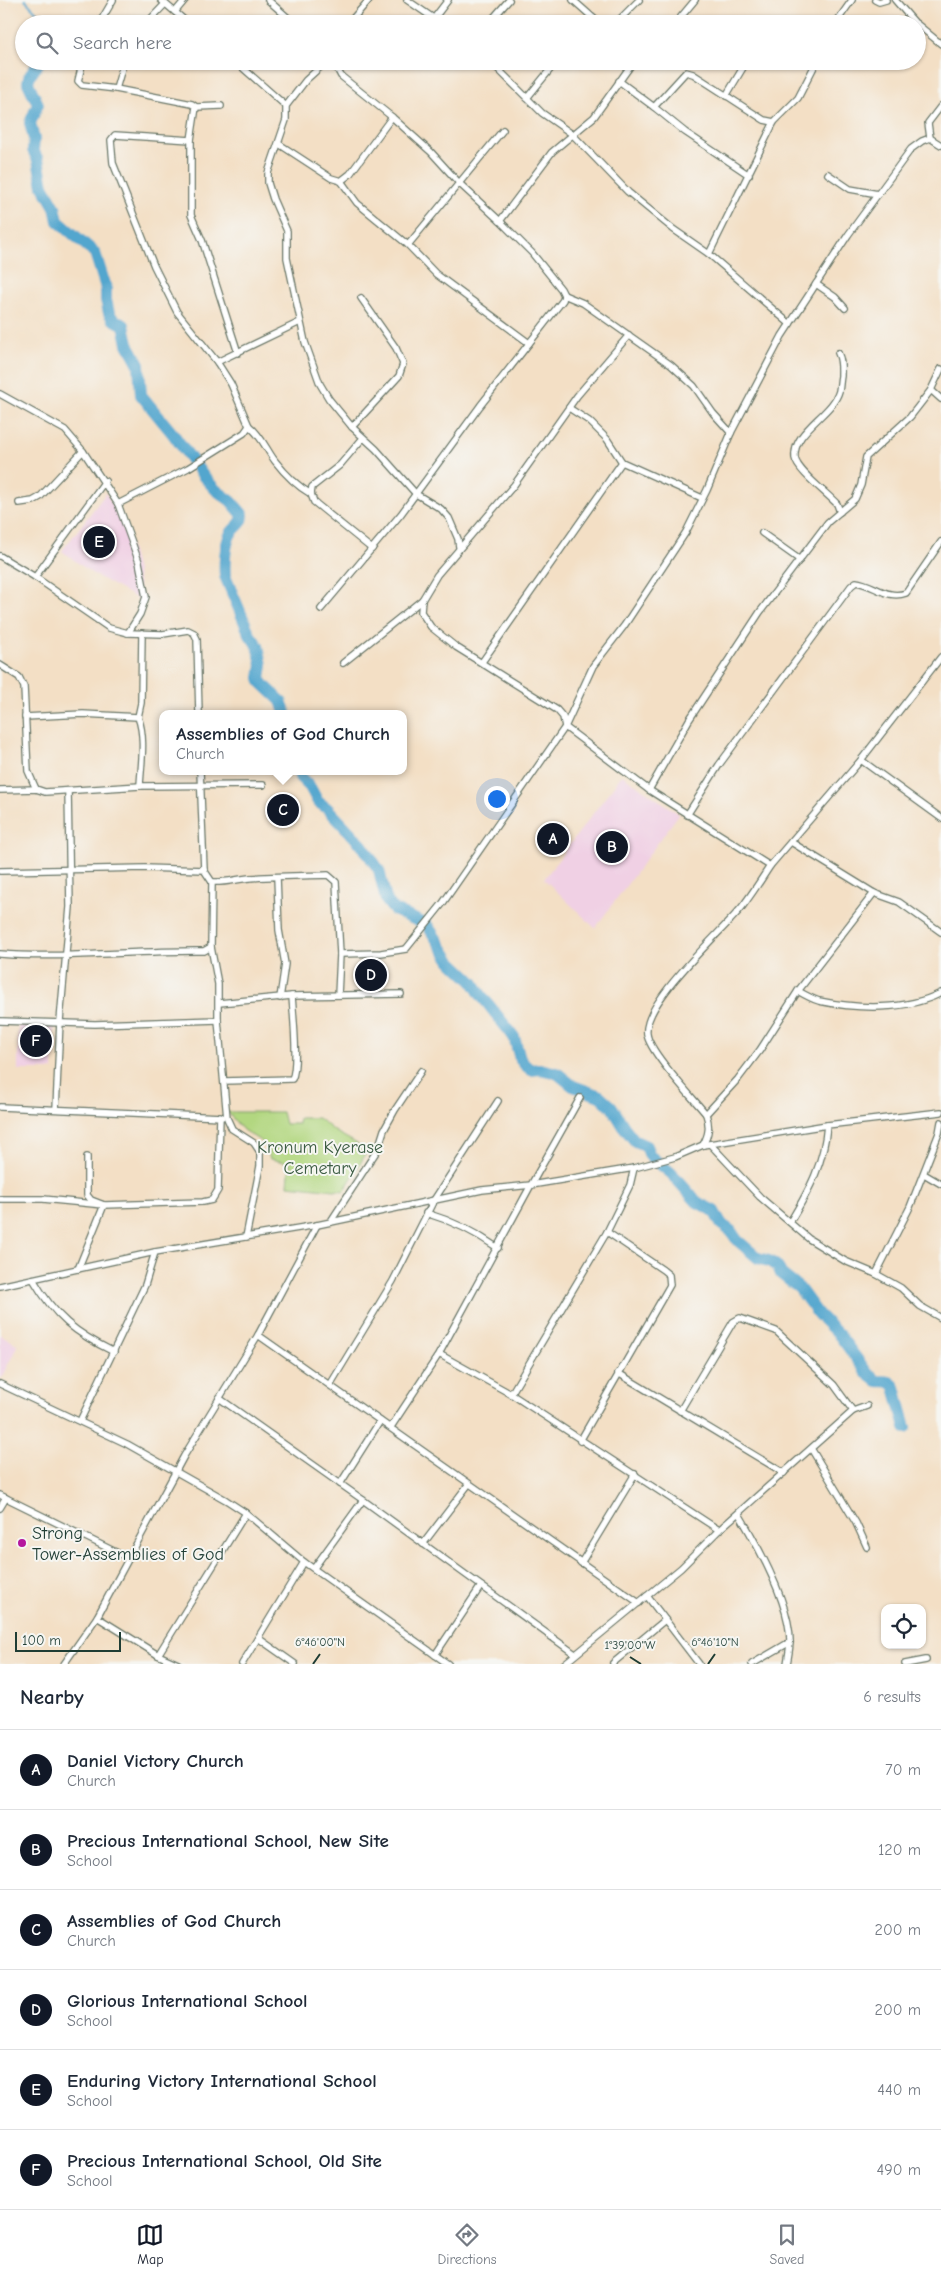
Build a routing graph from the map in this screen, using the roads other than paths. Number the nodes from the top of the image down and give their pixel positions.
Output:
1 (113, 0) edge
2 (185, 0) edge
3 (268, 0) edge
4 (369, 0) edge
5 (407, 0) edge
6 (448, 0) edge
7 (509, 0) edge
8 (573, 0) edge
9 (695, 0) edge
10 (852, 0) edge
11 (876, 0) edge
12 (886, 0) edge
13 (895, 0) edge
14 (635, 1) edge
15 (163, 2) edge
16 (175, 12) junction
17 (104, 15) edge
18 (153, 15) edge
19 (178, 15) edge
20 (285, 15) edge
21 (356, 15) edge
22 (430, 15) edge
23 (437, 15) edge
24 (496, 15) edge
25 (590, 15) edge
26 (623, 15) edge
27 (682, 15) edge
28 (841, 15) edge
29 (909, 15) edge
30 (926, 32) edge
31 (941, 44) edge
32 (81, 70) edge
33 (121, 70) edge
34 (245, 70) edge
35 (317, 70) edge
36 (338, 70) edge
37 (499, 70) edge
38 (550, 70) edge
39 (627, 70) edge
40 (742, 70) edge
41 (812, 70) edge
42 (618, 81) junction
43 (116, 89) junction
44 (726, 96) junction
45 (527, 98) junction
46 (221, 106) dead end
47 (286, 106) junction
48 (941, 106) edge
49 (654, 107) junction
50 (196, 108) junction
51 (392, 116) junction
52 (774, 122) junction
53 (503, 130) dead end
54 (572, 134) junction
55 (930, 138) junction
56 (191, 140) junction
57 (279, 144) junction
58 (941, 145) edge
59 (828, 174) dead end
60 (749, 175) junction
61 (340, 181) junction
62 (460, 184) junction
63 (878, 194) junction
64 (500, 221) junction
65 (408, 245) junction
66 (709, 254) junction
67 (816, 284) junction
68 (564, 295) junction
69 (361, 298) dead end
70 (846, 308) dead end
71 (300, 322) junction
72 (790, 324) junction
73 (629, 336) junction
74 (529, 343) junction
75 (238, 353) junction
76 (838, 353) dead end
77 (217, 362) junction
78 (941, 370) edge
79 (931, 390) junction
80 (0, 394) edge
81 (941, 399) edge
82 (569, 408) junction
83 (249, 426) junction
84 (352, 427) junction
85 (731, 433) junction
86 (363, 438) junction
87 (83, 451) junction
88 (622, 462) junction
89 (105, 481) junction
90 (310, 494) junction
91 (416, 494) junction
92 (702, 498) junction
93 (19, 503) dead end
94 (118, 504) junction
95 (840, 512) junction
96 (762, 533) dead end
97 (941, 542) edge
98 (459, 547) junction
99 (372, 549) junction
100 (0, 556) edge
101 (800, 560) junction
102 (35, 577) junction
103 (422, 600) junction
104 (321, 609) dead end
105 (128, 633) junction
106 (142, 633) junction
107 (941, 658) edge
108 (482, 662) junction
109 (342, 663) dead end
110 (0, 665) edge
111 (199, 710) edge
112 (25, 717) junction
113 (138, 718) junction
114 (565, 727) junction
115 (861, 760) junction
116 (200, 775) edge
117 (263, 784) dead end
118 (140, 786) junction
119 (200, 787) junction
120 (36, 789) junction
121 (0, 790) edge
122 (649, 790) junction
123 (68, 792) junction
124 (687, 815) junction
125 (941, 818) edge
126 (790, 842) junction
127 (770, 866) junction
128 (70, 868) junction
129 (204, 870) junction
130 (0, 871) edge
131 (277, 877) junction
132 (212, 882) junction
133 (874, 893) junction
134 (941, 932) edge
135 (211, 947) junction
136 (0, 954) edge
137 (340, 954) junction
138 (67, 955) junction
139 (798, 992) junction
140 (941, 993) edge
141 (401, 994) dead end
142 (338, 995) junction
143 (292, 996) junction
144 (280, 998) junction
145 (219, 1003) junction
146 (218, 1020) junction
147 (0, 1021) edge
148 (60, 1021) junction
149 (421, 1071) dead end
150 (224, 1081) junction
151 (580, 1098) dead end
152 (498, 1101) dead end
153 (0, 1107) edge
154 (56, 1109) junction
155 (941, 1112) edge
156 (706, 1114) junction
157 (220, 1116) junction
158 (227, 1118) junction
159 (941, 1122) edge
160 (827, 1125) junction
161 (710, 1144) junction
162 (703, 1145) junction
163 (87, 1157) dead end
164 (634, 1168) junction
165 (924, 1174) junction
166 (531, 1184) junction
167 (941, 1184) edge
168 (0, 1200) edge
169 (434, 1200) junction
170 (104, 1205) junction
171 (426, 1213) junction
172 (331, 1221) junction
173 (790, 1222) junction
174 (317, 1225) junction
175 (607, 1232) junction
176 (246, 1237) junction
177 (498, 1248) junction
178 (155, 1252) junction
179 (78, 1269) junction
180 (876, 1274) junction
181 (33, 1279) junction
182 (0, 1286) edge
183 (941, 1318) edge
184 (258, 1335) junction
185 (114, 1352) junction
186 (439, 1354) junction
187 (618, 1373) junction
188 (0, 1384) edge
189 (330, 1385) junction
190 (511, 1394) junction
191 (219, 1398) junction
192 (867, 1406) dead end
193 (680, 1411) junction
194 (853, 1411) junction
195 (380, 1420) junction
196 (80, 1421) junction
197 (391, 1427) junction
198 (580, 1441) junction
199 (812, 1450) junction
200 (176, 1471) junction
201 (784, 1473) junction
202 (635, 1474) junction
203 (340, 1484) junction
204 (468, 1485) junction
205 (3, 1496) edge
206 (363, 1500) junction
207 (0, 1508) edge
208 (246, 1513) junction
209 (739, 1514) junction
210 (719, 1530) junction
211 (423, 1544) junction
212 (867, 1547) dead end
213 (128, 1558) junction
214 (304, 1562) junction
215 (580, 1563) junction
216 (314, 1568) junction
217 (481, 1586) junction
218 (647, 1596) junction
219 (638, 1603) junction
220 (97, 1617) junction
221 (665, 1620) junction
222 (258, 1638) junction
223 (790, 1642) junction
224 (575, 1654) junction
225 (158, 1655) junction
226 (435, 1655) junction
227 (926, 1660) dead end
228 (613, 1663) edge
229 (64, 1664) edge
230 (178, 1664) edge
231 (242, 1664) edge
232 (296, 1664) edge
233 (448, 1664) edge
234 (564, 1664) edge
235 (699, 1664) edge
236 (752, 1664) edge
237 (787, 1664) edge
238 (905, 1664) edge

1 - 17 street
2 - 16 street
3 - 20 street
4 - 21 street
5 - 22 street
6 - 23 street
7 - 24 street
8 - 25 street
9 - 27 street
10 - 28 street
11 - 12 street
13 - 29 street
14 - 26 street
15 - 16 street
15 - 18 street
16 - 19 street
30 - 31 street
32 - 43 street
33 - 43 street
34 - 47 street
35 - 47 street
36 - 51 street
37 - 45 street
38 - 45 street
39 - 42 street
40 - 44 street
41 - 52 street
42 - 49 street
42 - 54 street
43 - 50 street
44 - 49 street
44 - 52 street
45 - 54 street
46 - 50 street
47 - 57 street
48 - 55 street
49 - 60 street
50 - 56 street
51 - 61 street
51 - 62 street
52 - 60 street
53 - 62 street
54 - 64 street
54 - 66 street
55 - 58 street
55 - 63 street
56 - 75 street
56 - 77 street
57 - 61 street
57 - 71 street
59 - 63 street
60 - 66 street
61 - 65 street
62 - 64 street
62 - 65 street
63 - 67 street
64 - 68 street
65 - 74 street
66 - 72 street
67 - 70 street
67 - 72 street
68 - 73 street
68 - 74 street
69 - 84 street
71 - 75 street
71 - 84 street
72 - 85 street
73 - 82 street
73 - 85 street
74 - 91 street
75 - 77 street
76 - 95 street
77 - 83 street
78 - 79 street
79 - 81 street
79 - 95 street
80 - 87 street
82 - 88 street
82 - 98 street
83 - 90 street
83 - 94 street
84 - 86 street
85 - 92 street
86 - 90 street
86 - 91 street
87 - 89 street
87 - 93 street
88 - 92 street
88 - 108 street
89 - 94 street
89 - 102 street
90 - 99 street
91 - 98 street
91 - 99 street
92 - 114 street
94 - 105 street
95 - 101 street
96 - 101 street
97 - 124 street
98 - 103 street
99 - 104 street
100 - 102 street
101 - 122 street
102 - 105 street
103 - 108 street
103 - 109 street
105 - 106 street
106 - 111 street
106 - 113 street
107 - 115 street
108 - 114 street
110 - 112 street
112 - 113 street
112 - 120 street
113 - 118 street
114 - 122 street
114 - 137 street
115 - 125 street
115 - 126 street
116 - 119 street
117 - 119 street
118 - 119 street
118 - 123 street
119 - 129 street
120 - 121 street
120 - 123 street
122 - 124 street
123 - 128 street
124 - 127 street
126 - 127 street
126 - 133 street
127 - 156 street
128 - 129 street
128 - 130 street
128 - 138 street
129 - 132 street
131 - 132 street
131 - 137 street
131 - 144 street
132 - 135 street
133 - 134 street
133 - 139 street
135 - 138 street
135 - 145 street
136 - 138 street
137 - 142 street
138 - 148 street
139 - 140 street
139 - 156 street
141 - 142 street
142 - 143 street
143 - 144 street
143 - 150 street
144 - 145 street
145 - 146 street
146 - 148 street
146 - 150 street
147 - 148 street
148 - 154 street
149 - 172 street
150 - 158 street
151 - 166 street
152 - 169 street
153 - 154 street
154 - 157 street
155 - 160 street
156 - 162 street
157 - 158 street
157 - 170 street
158 - 176 street
159 - 165 street
160 - 161 street
160 - 173 street
161 - 162 street
161 - 173 street
162 - 164 street
163 - 170 street
164 - 166 street
164 - 175 street
165 - 167 street
165 - 180 street
166 - 169 street
166 - 177 street
168 - 170 street
169 - 171 street
169 - 172 street
170 - 179 street
171 - 177 street
171 - 189 street
172 - 174 street
173 - 180 street
174 - 176 street
174 - 184 street
175 - 187 street
175 - 190 street
176 - 178 street
177 - 186 street
178 - 179 street
178 - 185 street
179 - 181 street
180 - 183 street
181 - 182 street
181 - 185 street
184 - 189 street
184 - 191 street
185 - 196 street
186 - 190 street
186 - 197 street
187 - 193 street
187 - 198 street
188 - 196 street
189 - 195 street
190 - 198 street
191 - 200 street
191 - 203 street
192 - 194 street
193 - 194 street
193 - 201 street
194 - 199 street
195 - 197 street
195 - 203 street
196 - 200 street
197 - 204 street
198 - 202 street
199 - 201 street
199 - 212 street
200 - 208 street
200 - 213 street
201 - 209 street
202 - 210 street
202 - 215 street
203 - 206 street
204 - 211 street
204 - 215 street
205 - 207 street
205 - 213 street
206 - 211 street
206 - 216 street
208 - 214 street
208 - 225 street
209 - 210 street
209 - 223 street
210 - 218 street
211 - 217 street
213 - 220 street
214 - 216 street
214 - 222 street
215 - 219 street
216 - 226 street
217 - 224 street
217 - 226 street
218 - 219 street
218 - 221 street
219 - 224 street
220 - 225 street
220 - 229 street
221 - 228 street
221 - 235 street
222 - 231 street
222 - 232 street
223 - 236 street
223 - 237 street
224 - 234 street
225 - 230 street
226 - 233 street
227 - 238 street

